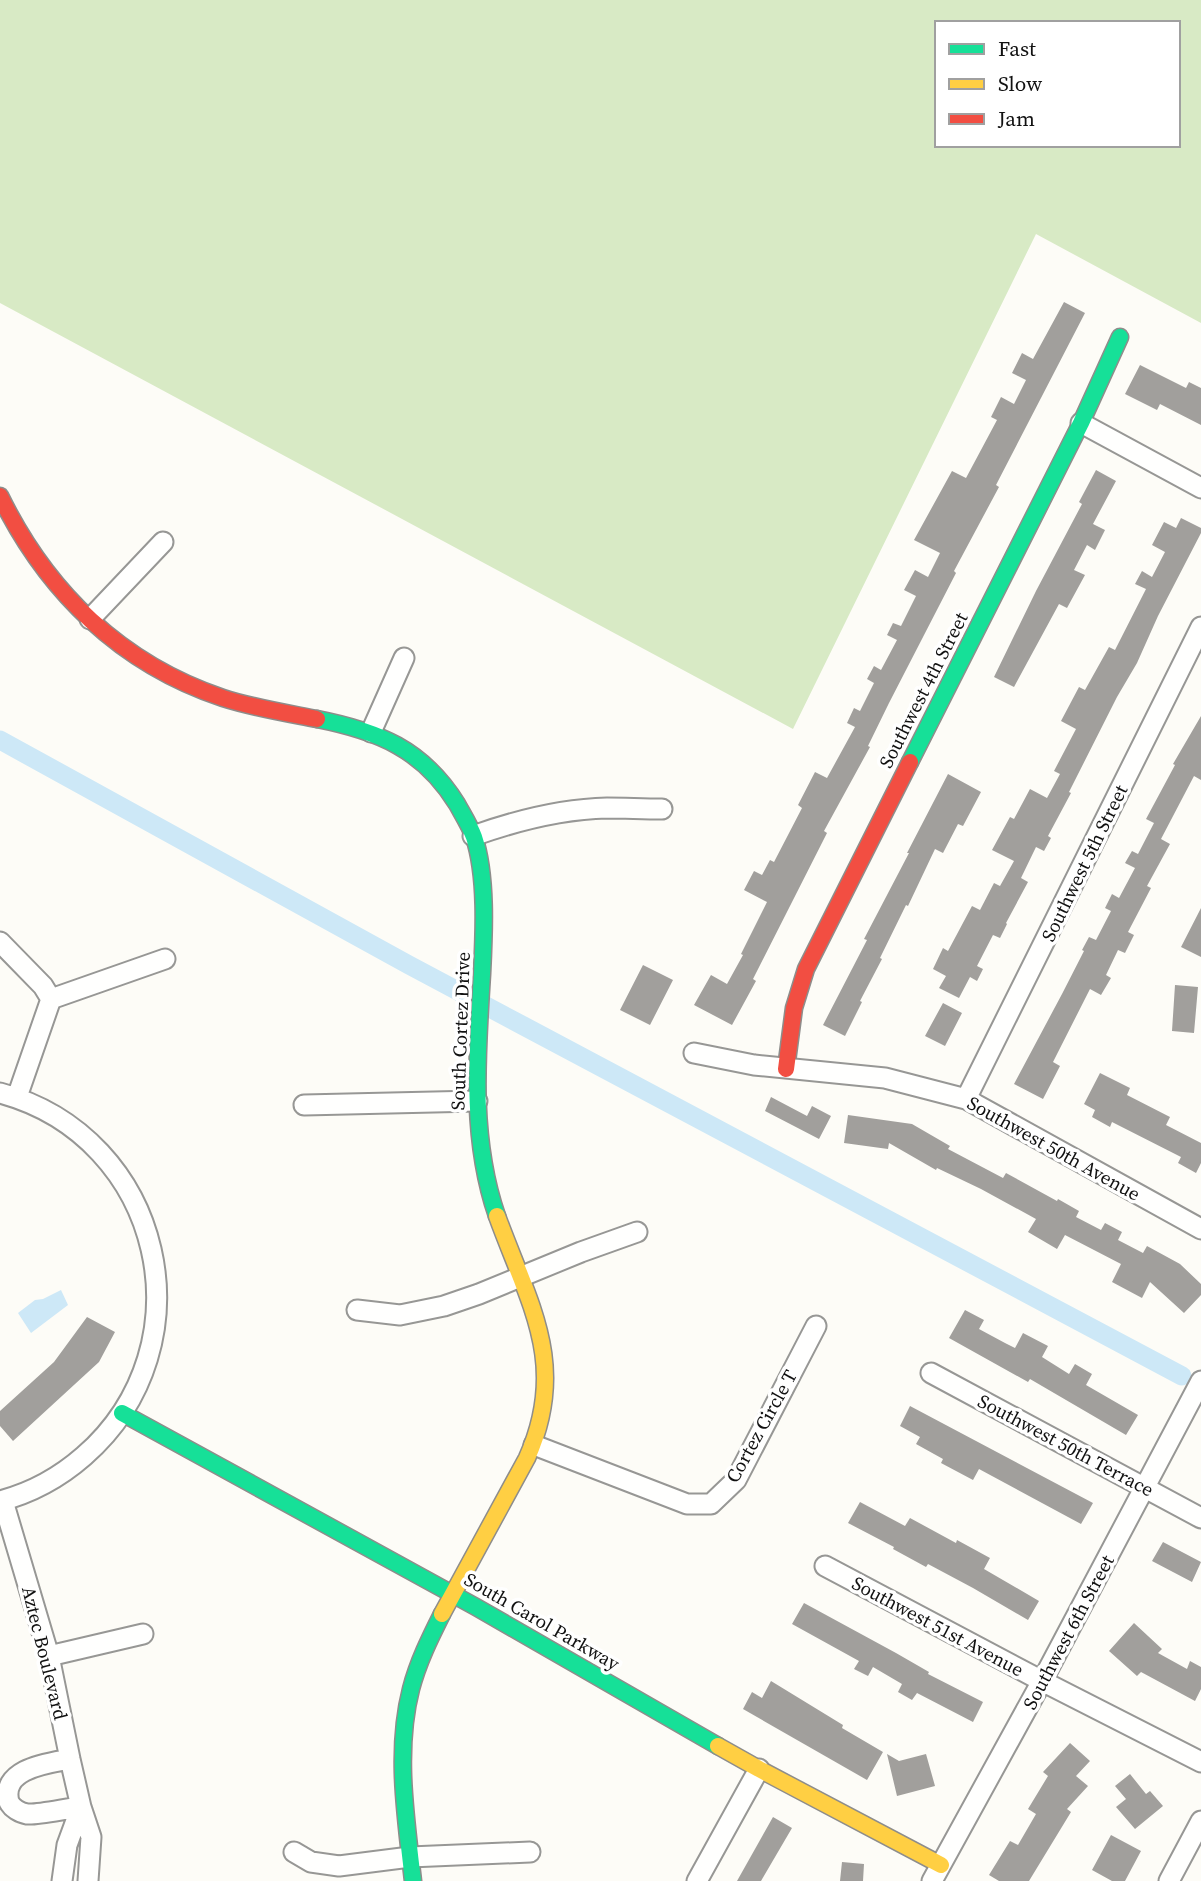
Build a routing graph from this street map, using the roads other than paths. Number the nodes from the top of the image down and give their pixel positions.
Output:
1 (1121, 337) dead end
2 (1081, 423) junction
3 (1201, 488) edge
4 (0, 496) edge
5 (163, 541) dead end
6 (90, 619) junction
7 (1201, 627) edge
8 (404, 658) dead end
9 (371, 732) junction
10 (662, 809) dead end
11 (473, 836) junction
12 (0, 942) edge
13 (165, 959) dead end
14 (51, 999) junction
15 (694, 1053) dead end
16 (786, 1069) junction
17 (8, 1095) edge
18 (966, 1099) junction
19 (477, 1101) junction
20 (304, 1105) dead end
21 (1201, 1229) edge
22 (637, 1232) dead end
23 (519, 1276) junction
24 (357, 1310) dead end
25 (816, 1326) dead end
26 (932, 1373) dead end
27 (1201, 1381) edge
28 (122, 1413) junction
29 (534, 1445) junction
30 (1145, 1488) junction
31 (2, 1501) edge
32 (1201, 1518) edge
33 (825, 1566) dead end
34 (453, 1595) junction
35 (144, 1633) dead end
36 (48, 1656) junction
37 (1042, 1681) junction
38 (70, 1759) junction
39 (1201, 1762) edge
40 (759, 1769) junction
41 (81, 1807) junction
42 (1201, 1821) edge
43 (295, 1852) dead end
44 (530, 1852) dead end
45 (410, 1857) junction
46 (937, 1873) edge
47 (62, 1881) edge
48 (88, 1881) edge
49 (413, 1881) edge
50 (697, 1881) edge
51 (1168, 1881) edge

1 - 2 street, Southwest 4th Street
2 - 3 street
2 - 16 street, Southwest 4th Street
4 - 6 street, South Cortez Drive
5 - 6 street
6 - 9 street, South Cortez Drive
7 - 18 street, Southwest 5th Street
8 - 9 street
9 - 11 street, South Cortez Drive
10 - 11 street
11 - 19 street, South Cortez Drive
12 - 14 street
13 - 14 street
14 - 17 street
15 - 16 street, Southwest 50th Avenue
16 - 18 street, Southwest 50th Avenue
17 - 28 street
18 - 21 street, Southwest 50th Avenue
19 - 20 street
19 - 23 street, South Cortez Drive
22 - 23 street
23 - 24 street
23 - 29 street, South Cortez Drive
25 - 29 street, Cortez Circle T
26 - 30 street, Southwest 50th Terrace
27 - 30 street, Southwest 6th Street
28 - 31 street
28 - 34 street, South Carol Parkway
29 - 34 street, South Cortez Drive
30 - 32 street, Southwest 50th Terrace
30 - 37 street, Southwest 6th Street
31 - 36 street, Aztec Boulevard
33 - 37 street, Southwest 51st Avenue
34 - 40 street, South Carol Parkway
34 - 45 street, South Cortez Drive
35 - 36 street
36 - 38 street, Aztec Boulevard
37 - 39 street, Southwest 51st Avenue
37 - 46 street, Southwest 6th Street
38 - 41 street, Aztec Boulevard
38 - 41 street
40 - 46 street, South Carol Parkway
40 - 50 street
41 - 47 street
41 - 48 street, Aztec Boulevard
42 - 51 street
43 - 45 street
44 - 45 street
45 - 49 street, South Cortez Drive

